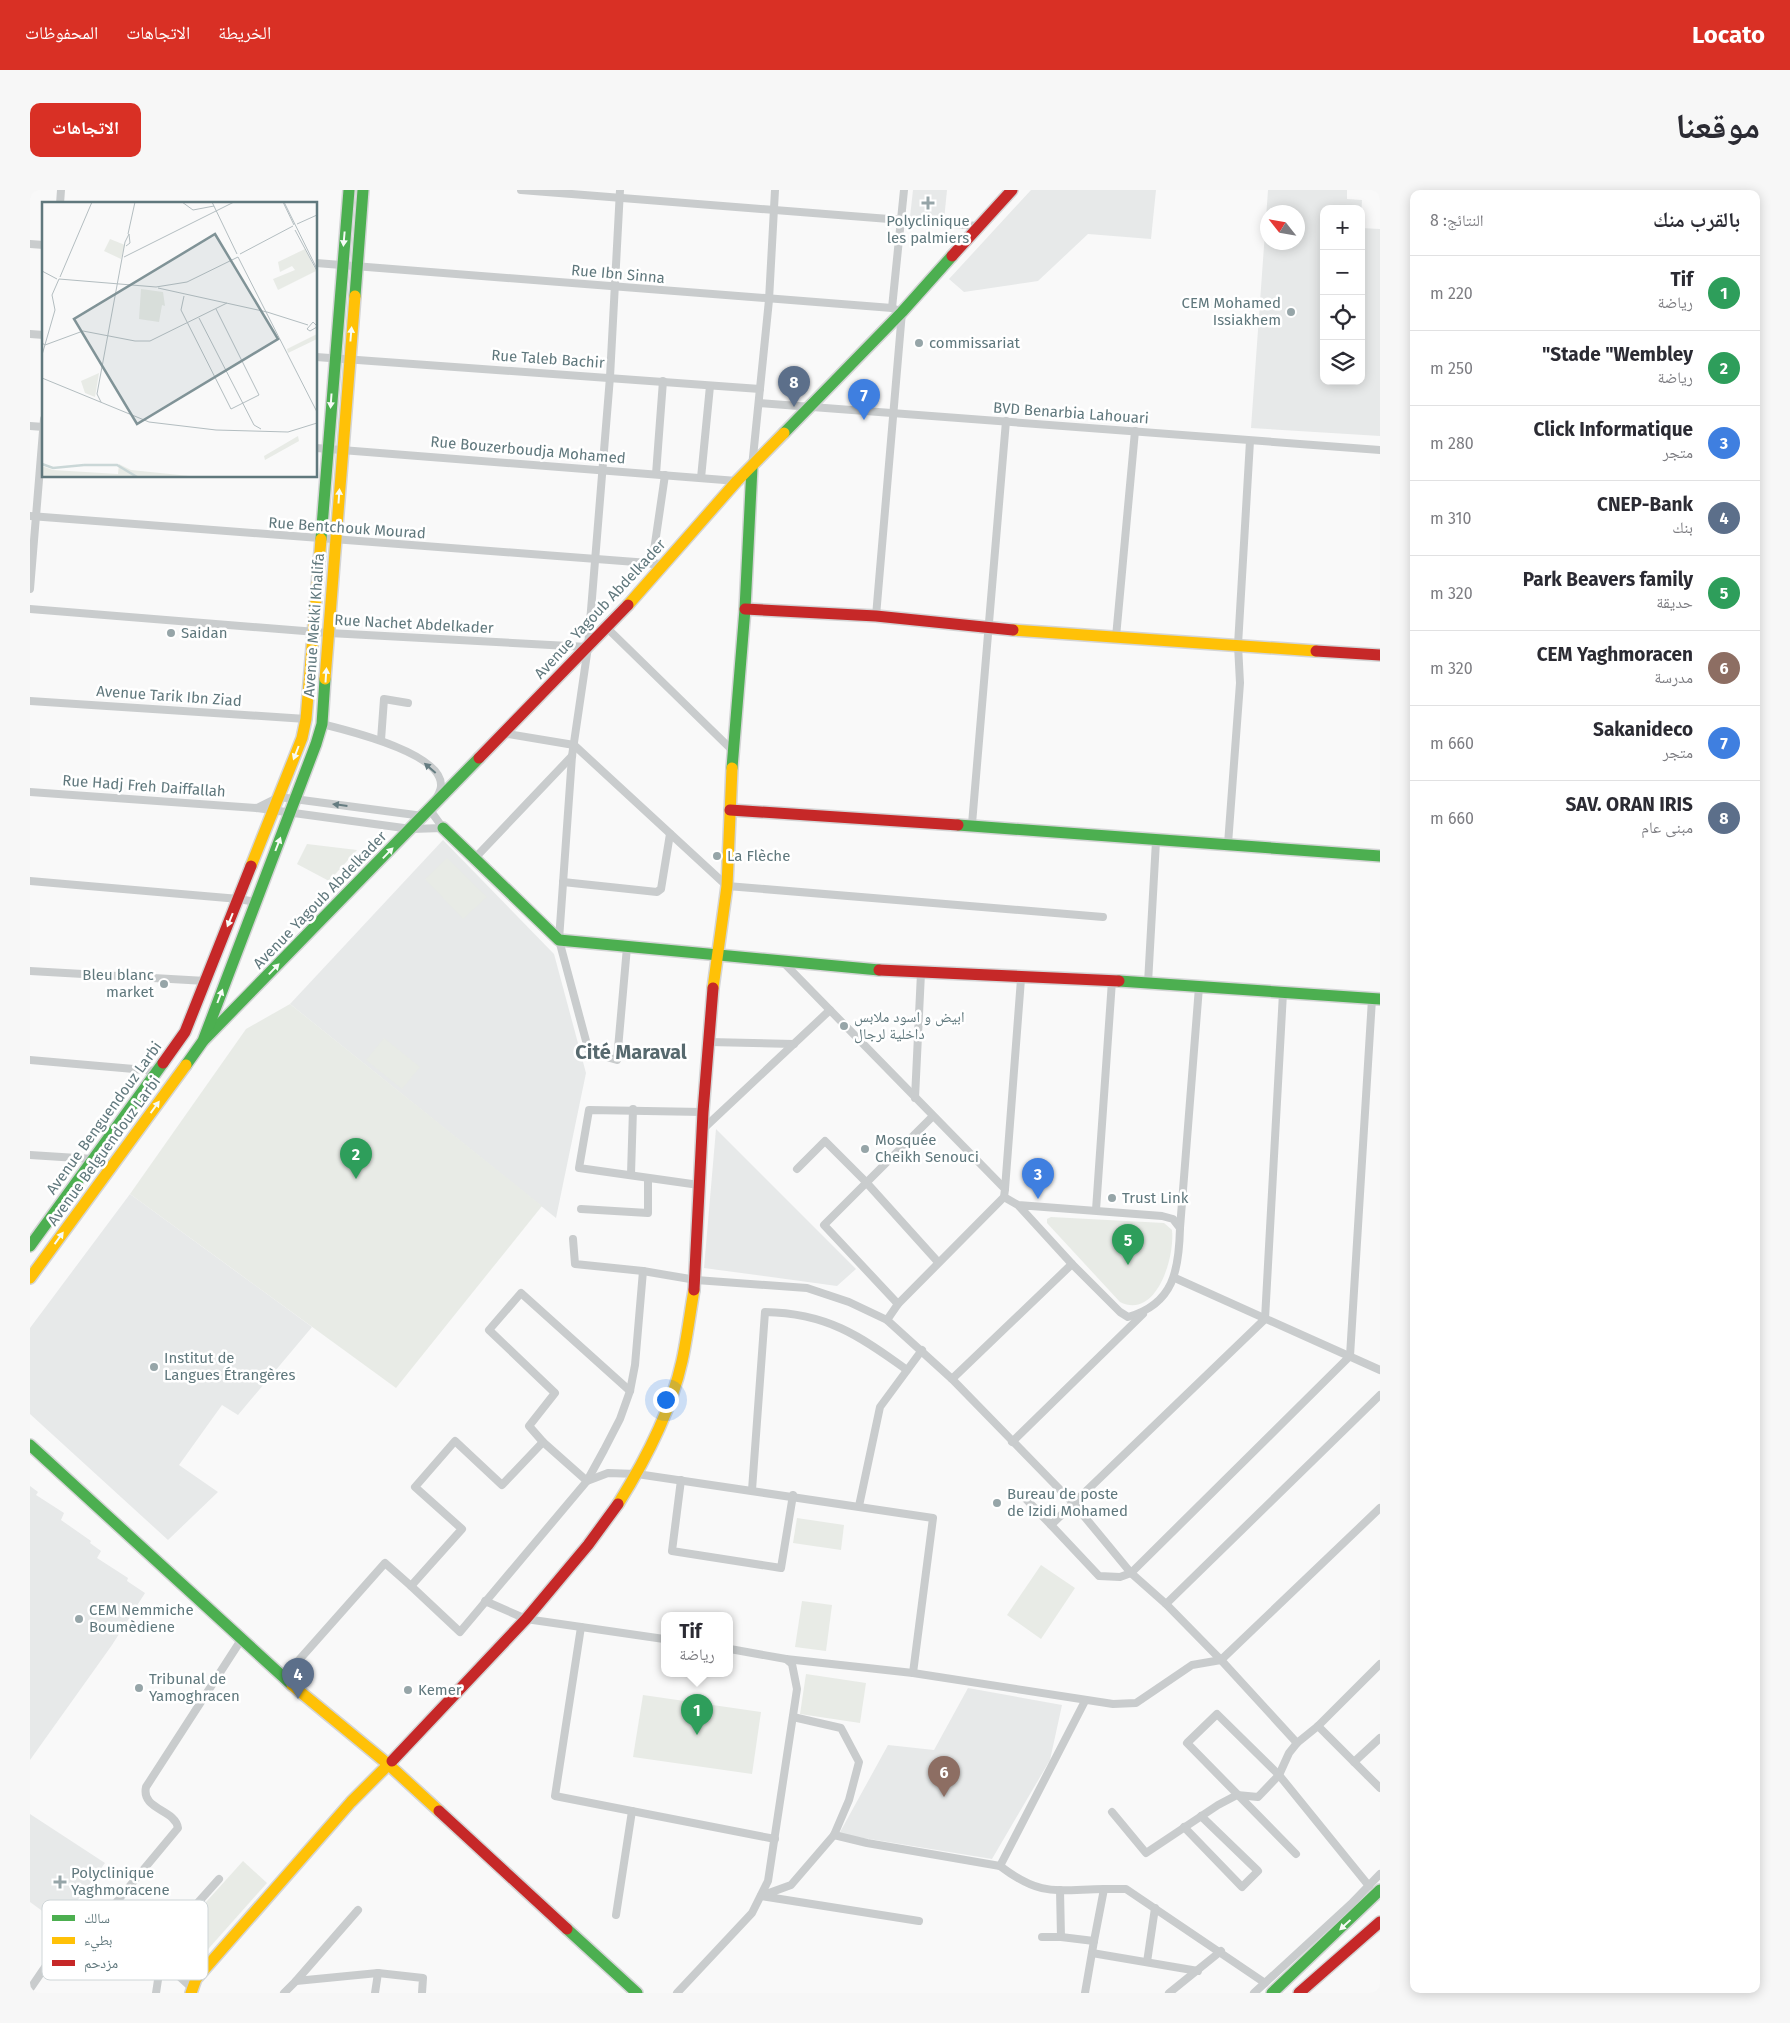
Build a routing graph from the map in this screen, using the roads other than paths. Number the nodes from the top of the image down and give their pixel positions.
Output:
1 (348, 190) edge
2 (363, 190) edge
3 (521, 190) edge
4 (775, 190) edge
5 (904, 190) edge
6 (1012, 190) edge
7 (620, 194) edge
8 (774, 209) junction
9 (902, 220) junction
10 (978, 226) junction
11 (318, 263) edge
12 (342, 264) junction
13 (356, 266) junction
14 (613, 287) junction
15 (769, 300) junction
16 (897, 310) junction
17 (318, 357) edge
18 (334, 358) junction
19 (348, 359) junction
20 (610, 377) junction
21 (663, 381) junction
22 (710, 386) junction
23 (760, 390) junction
24 (760, 403) junction
25 (807, 407) junction
26 (892, 415) junction
27 (1006, 421) junction
28 (1135, 431) junction
29 (42, 437) edge
30 (1250, 441) junction
31 (322, 448) edge
32 (343, 449) junction
33 (1380, 450) edge
34 (752, 467) junction
35 (601, 469) junction
36 (656, 474) junction
37 (665, 475) junction
38 (701, 478) junction
39 (737, 481) junction
40 (34, 516) edge
41 (321, 540) junction
42 (336, 541) junction
43 (594, 560) junction
44 (657, 564) junction
45 (30, 590) edge
46 (745, 609) junction
47 (30, 610) edge
48 (876, 616) junction
49 (607, 628) junction
50 (987, 628) junction
51 (314, 631) junction
52 (329, 633) junction
53 (1116, 637) junction
54 (1238, 645) junction
55 (588, 647) junction
56 (1380, 655) edge
57 (30, 701) edge
58 (408, 702) dead end
59 (306, 719) junction
60 (322, 724) junction
61 (502, 733) junction
62 (381, 740) junction
63 (574, 745) junction
64 (733, 751) junction
65 (572, 756) junction
66 (30, 792) edge
67 (279, 797) junction
68 (295, 799) junction
69 (257, 808) junction
70 (273, 810) junction
71 (730, 810) junction
72 (426, 813) junction
73 (289, 814) junction
74 (972, 824) junction
75 (443, 828) junction
76 (411, 829) junction
77 (670, 834) junction
78 (1156, 841) junction
79 (1228, 844) junction
80 (1380, 856) edge
81 (475, 858) junction
82 (30, 881) edge
83 (563, 882) junction
84 (727, 886) junction
85 (239, 899) junction
86 (256, 902) junction
87 (1103, 917) dead end
88 (559, 940) junction
89 (626, 947) junction
90 (716, 956) junction
91 (783, 962) junction
92 (30, 970) edge
93 (922, 973) junction
94 (1021, 979) junction
95 (206, 981) junction
96 (1112, 981) junction
97 (1148, 983) junction
98 (1199, 987) junction
99 (1283, 993) junction
100 (1376, 999) edge
101 (830, 1010) junction
102 (185, 1032) joint
103 (203, 1041) junction
104 (709, 1042) junction
105 (794, 1044) junction
106 (30, 1060) edge
107 (157, 1071) junction
108 (914, 1098) junction
109 (633, 1109) junction
110 (703, 1112) junction
111 (932, 1117) junction
112 (702, 1130) junction
113 (30, 1155) edge
114 (93, 1159) junction
115 (797, 1169) dead end
116 (630, 1174) junction
117 (648, 1179) junction
118 (866, 1181) junction
119 (698, 1185) junction
120 (1004, 1193) junction
121 (1018, 1205) junction
122 (580, 1209) dead end
123 (1096, 1210) junction
124 (1180, 1228) junction
125 (573, 1239) dead end
126 (30, 1246) edge
127 (938, 1262) junction
128 (1072, 1264) junction
129 (643, 1271) junction
130 (30, 1278) edge
131 (1175, 1278) junction
132 (696, 1280) junction
133 (898, 1304) junction
134 (1144, 1312) junction
135 (1265, 1319) junction
136 (887, 1320) junction
137 (922, 1350) junction
138 (1350, 1356) junction
139 (907, 1370) junction
140 (1380, 1370) edge
141 (952, 1379) junction
142 (630, 1391) junction
143 (1380, 1395) edge
144 (543, 1442) junction
145 (1012, 1442) junction
146 (30, 1445) edge
147 (637, 1474) junction
148 (681, 1480) junction
149 (586, 1481) junction
150 (752, 1490) junction
151 (793, 1495) junction
152 (1023, 1496) dead end
153 (1074, 1504) junction
154 (859, 1506) junction
155 (1380, 1508) edge
156 (1051, 1525) junction
157 (1131, 1573) junction
158 (411, 1586) junction
159 (485, 1601) junction
160 (1166, 1604) junction
161 (526, 1619) junction
162 (581, 1627) junction
163 (661, 1639) edge
164 (241, 1640) junction
165 (733, 1650) edge
166 (786, 1659) junction
167 (1221, 1660) junction
168 (1379, 1667) edge
169 (913, 1672) junction
170 (283, 1678) junction
171 (1085, 1701) junction
172 (793, 1717) junction
173 (1318, 1726) junction
174 (1380, 1738) edge
175 (1297, 1743) junction
176 (1354, 1762) junction
177 (390, 1765) junction
178 (1279, 1776) junction
179 (1380, 1788) edge
180 (1237, 1795) junction
181 (632, 1811) junction
182 (1112, 1812) dead end
183 (1201, 1816) junction
184 (1184, 1827) junction
185 (834, 1835) junction
186 (775, 1839) junction
187 (1296, 1854) dead end
188 (1000, 1866) junction
189 (1380, 1874) edge
190 (219, 1879) dead end
191 (1369, 1886) junction
192 (1104, 1889) junction
193 (1060, 1890) junction
194 (1380, 1890) edge
195 (761, 1896) junction
196 (118, 1900) edge
197 (200, 1900) edge
198 (1155, 1908) junction
199 (358, 1910) dead end
200 (616, 1915) dead end
201 (919, 1921) dead end
202 (1380, 1922) edge
203 (1042, 1937) dead end
204 (1061, 1937) junction
205 (1094, 1941) junction
206 (1221, 1952) junction
207 (1092, 1953) junction
208 (1147, 1962) junction
209 (208, 1965) edge
210 (1198, 1971) junction
211 (42, 1972) edge
212 (378, 1972) junction
213 (158, 1980) edge
214 (181, 1980) edge
215 (296, 1981) junction
216 (1268, 1988) edge
217 (30, 1989) edge
218 (192, 1991) edge
219 (156, 1993) edge
220 (284, 1993) edge
221 (375, 1993) edge
222 (422, 1993) edge
223 (637, 1993) edge
224 (677, 1993) edge
225 (1084, 1993) edge
226 (1169, 1993) edge
227 (1254, 1993) edge
228 (1299, 1993) edge

1 -> 12 main road, Avenue Mekki Khalifa
2 - 13 main road, Avenue Mekki Khalifa
3 - 7 street
4 - 8 street
5 - 9 street
6 - 10 main road, Avenue Yagoub Abdelkader
7 - 8 street
7 - 14 street
8 - 9 street
8 - 15 street
9 - 10 street
9 - 16 street
10 - 16 main road, Avenue Yagoub Abdelkader
11 - 12 street, Rue Ibn Sinna
12 - 13 street, Rue Ibn Sinna
12 - 18 main road, Avenue Mekki Khalifa
13 - 14 street, Rue Ibn Sinna
19 -> 13 main road, Avenue Mekki Khalifa
14 - 15 street, Rue Ibn Sinna
14 - 20 street
15 - 16 street, Rue Ibn Sinna
15 - 23 street
16 - 25 main road, Avenue Yagoub Abdelkader
16 - 26 street
17 - 18 street, Rue Taleb Bachir
18 - 19 street, Rue Taleb Bachir
18 -> 31 main road, Avenue Mekki Khalifa
19 - 20 street, Rue Taleb Bachir
19 - 32 main road, Avenue Mekki Khalifa
20 - 21 street, Rue Taleb Bachir
20 - 35 street
21 - 22 street, Rue Taleb Bachir
21 - 36 street
22 - 23 street, Rue Taleb Bachir
22 - 38 street
23 - 24 street
24 - 25 street, BVD Benarbia Lahouari
24 - 34 street
25 - 26 street, BVD Benarbia Lahouari
25 - 34 main road, Avenue Yagoub Abdelkader
26 - 27 street, BVD Benarbia Lahouari
26 - 48 street
27 - 28 street, BVD Benarbia Lahouari
27 - 50 street
28 - 30 street, BVD Benarbia Lahouari
28 - 53 street
29 - 40 street
30 - 33 street, BVD Benarbia Lahouari
30 - 54 street
31 - 32 street, Rue Bouzerboudja Mohamed
31 - 41 main road, Avenue Mekki Khalifa
32 - 35 street, Rue Bouzerboudja Mohamed
42 -> 32 main road, Avenue Mekki Khalifa
34 - 39 main road, Avenue Yagoub Abdelkader
34 - 46 main road
35 - 36 street, Rue Bouzerboudja Mohamed
35 - 43 street
36 - 37 street, Rue Bouzerboudja Mohamed
37 - 38 street, Rue Bouzerboudja Mohamed
37 - 44 street
38 - 39 street, Rue Bouzerboudja Mohamed
39 - 44 main road, Avenue Yagoub Abdelkader
40 - 41 street, Rue Bentchouk Mourad
40 - 45 street
41 - 42 street, Rue Bentchouk Mourad
41 - 51 main road, Avenue Mekki Khalifa
42 - 43 street, Rue Bentchouk Mourad
42 - 52 main road, Avenue Mekki Khalifa
43 - 44 street, Rue Bentchouk Mourad
43 - 55 street
44 - 49 main road, Avenue Yagoub Abdelkader
46 - 48 main road
46 - 64 main road
47 - 51 street, Rue Nachet Abdelkader
48 - 50 main road
49 - 55 main road, Avenue Yagoub Abdelkader
49 - 64 street
50 - 53 main road
50 - 74 street
51 - 52 street, Rue Nachet Abdelkader
51 - 59 main road, Avenue Mekki Khalifa
52 - 55 street, Rue Nachet Abdelkader
60 -> 52 main road, Avenue Mekki Khalifa
53 - 54 main road
54 - 56 main road
54 - 79 street
55 - 61 main road, Avenue Yagoub Abdelkader
55 - 63 street
57 - 59 street, Avenue Tarik Ibn Ziad
58 - 62 street
59 -> 67 main road, Avenue Mekki Khalifa
60 - 62 street
60 - 68 main road, Avenue Mekki Khalifa
61 - 63 street
61 - 72 main road, Avenue Yagoub Abdelkader
72 -> 62 street
63 - 65 street
63 - 77 street
64 - 71 main road
65 - 81 street
65 - 83 street
66 - 69 street, Rue Hadj Freh Daiffallah
67 - 68 street
67 - 69 street
67 - 70 main road, Avenue Mekki Khalifa
72 -> 68 street
68 - 73 main road, Avenue Mekki Khalifa
69 - 70 street, Rue Hadj Freh Daiffallah
70 - 73 street, Rue Hadj Freh Daiffallah
70 - 85 main road, Avenue Mekki Khalifa
71 - 74 main road
71 - 84 main road
72 - 75 street
72 - 76 main road, Avenue Yagoub Abdelkader
73 - 76 street, Rue Hadj Freh Daiffallah
86 -> 73 main road, Avenue Mekki Khalifa
74 - 78 main road
75 - 76 street, Rue Hadj Freh Daiffallah
75 - 81 main road
103 -> 76 main road, Avenue Yagoub Abdelkader
77 - 83 street
77 - 84 street
78 - 79 main road
78 - 97 street
79 - 80 main road
81 - 88 main road
82 - 85 street
83 - 88 street
84 - 87 street
84 - 90 main road
85 - 86 street
85 -> 95 main road, Avenue Mekki Khalifa
103 -> 86 main road, Avenue Mekki Khalifa
88 - 89 main road
88 - 89 street
89 - 90 main road
90 - 91 main road
90 - 104 main road
91 - 93 main road
91 - 101 street
92 - 95 street
93 - 94 main road
93 - 108 street
94 - 96 main road
94 - 120 street
95 - 102 main road, Avenue Mekki Khalifa
96 - 97 main road
96 - 123 street
97 - 98 main road
98 - 99 main road
98 - 124 street
99 - 100 main road
99 - 135 street
100 - 138 street
101 - 105 street
101 - 108 street
102 - 107 main road, Avenue Benguendouz Larbi
130 -> 103 main road, Avenue Belguendouz Larbi
104 - 105 street
104 - 110 main road
105 - 112 street
106 - 107 street
107 - 114 main road, Avenue Benguendouz Larbi
108 - 111 street
109 - 110 street
109 - 116 street
109 - 116 street
110 - 112 main road
111 - 118 street
111 - 120 street
112 - 119 main road
113 - 114 street
114 - 126 main road, Avenue Benguendouz Larbi
115 - 118 street
116 - 117 street
117 - 119 street
117 - 122 street
118 - 127 street
118 - 133 street
119 - 132 main road
120 - 121 street
120 - 127 street
121 - 123 street
121 - 128 street
123 - 124 street
124 - 131 street
125 - 129 street
127 - 133 street
128 - 134 street
128 - 141 street
129 - 132 street
129 - 142 street
131 - 134 street
131 - 135 street
132 - 136 street
132 - 147 main road
133 - 136 street
134 - 145 street
135 - 138 street
135 - 153 street
136 - 137 street
137 - 139 street
137 - 141 street
138 - 140 street
138 - 157 street
139 - 150 street
139 - 154 street
141 - 145 street
142 - 144 street
142 - 149 street
143 - 160 street
144 - 149 street
144 - 158 street
145 - 153 street
146 - 164 main road
147 - 148 street
147 - 149 street
147 - 161 main road
148 - 150 street
148 - 151 street
149 - 159 street
150 - 151 street
151 - 154 street
152 - 156 street
153 - 156 street
153 - 157 street
154 - 169 street
155 - 167 street
156 - 157 street
157 - 160 street
158 - 159 street
158 - 170 street
159 - 161 street
160 - 167 street
161 - 162 street
161 - 177 main road
162 - 163 street
162 - 181 street
164 - 170 main road
164 - 196 street
165 - 166 street
166 - 169 street
166 - 172 street
167 - 171 street
167 - 175 street
168 - 173 street
169 - 171 street
170 - 177 main road
171 - 188 street
172 - 185 street
172 - 186 street
173 - 175 street
173 - 176 street
174 - 176 street
175 - 178 street
176 - 179 street
177 - 209 main road
177 - 223 main road
178 - 180 street
178 - 180 street
178 - 191 street
180 - 183 street
180 - 187 street
181 - 186 street
181 - 200 street
182 - 184 street
183 - 184 street
183 - 184 street
185 - 188 street
185 - 195 street
186 - 195 street
188 - 193 street
189 - 191 street
190 - 197 street
191 - 216 street
192 - 193 street
192 - 198 street
192 - 205 street
193 - 204 street
194 -> 216 main road
195 - 201 street
195 - 224 street
198 - 206 street
198 - 208 street
199 - 215 street
202 - 228 main road
203 - 204 street
204 - 205 street
205 - 207 street
206 - 210 street
206 - 216 street
207 - 208 street
207 - 225 street
208 - 210 street
210 - 226 street
211 - 217 street
212 - 215 street
212 - 221 street
212 - 222 street
213 - 219 street
214 - 218 street
215 - 220 street
216 - 227 street

